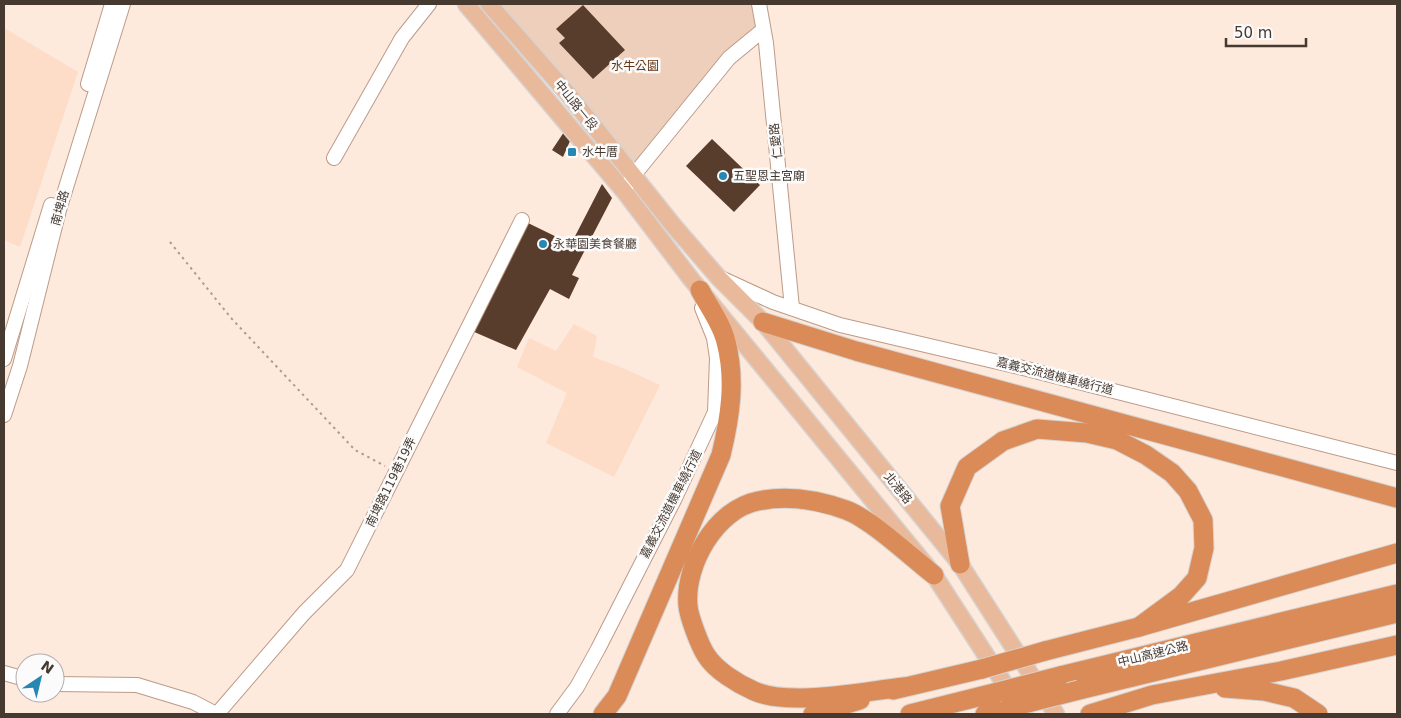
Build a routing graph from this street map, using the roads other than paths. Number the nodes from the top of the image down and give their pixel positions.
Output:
1 (112, 4) edge
2 (123, 4) edge
3 (429, 4) edge
4 (466, 4) edge
5 (489, 4) edge
6 (759, 4) edge
7 (764, 30) junction
8 (334, 158) dead end
9 (633, 176) junction
10 (624, 192) junction
11 (522, 220) dead end
12 (718, 277) junction
13 (696, 285) junction
14 (792, 308) junction
15 (763, 322) junction
16 (4, 359) edge
17 (4, 415) edge
18 (1397, 463) edge
19 (1397, 498) edge
20 (1397, 553) edge
21 (960, 564) junction
22 (934, 575) junction
23 (1397, 594) edge
24 (1397, 613) edge
25 (1139, 627) junction
26 (1397, 645) edge
27 (65, 684) edge
28 (904, 687) junction
29 (1152, 695) junction
30 (1010, 705) edge
31 (217, 714) edge
32 (557, 714) edge
33 (604, 714) edge
34 (813, 714) edge
35 (910, 714) edge
36 (984, 714) edge
37 (1056, 714) edge
38 (1090, 714) edge
39 (1318, 714) edge

1 - 16 street, 南埤路
2 - 17 street, 南埤路
3 - 8 street
4 - 10 main road, 中山路一段
5 - 9 main road, 中山路一段
6 - 7 street, 仁愛路
7 - 9 street
7 - 14 street, 仁愛路
9 - 10 street
9 - 12 main road, 中山路一段
10 - 13 main road, 中山路一段
11 - 31 street, 南埤路119巷19弄
12 - 14 street, 嘉義交流道機車繞行道
12 - 15 main road, 北港路
13 - 22 main road
13 - 32 street, 嘉義交流道機車繞行道
13 - 33 highway
14 - 18 street, 嘉義交流道機車繞行道
15 - 19 highway
15 - 21 main road, 北港路
20 - 25 highway
21 - 25 highway
21 - 37 main road, 北港路
22 - 28 highway
22 - 30 main road
23 - 30 highway, 中山高速公路, bridge
24 - 30 highway, 中山高速公路, bridge
25 - 28 highway, bridge
26 - 29 highway
27 - 31 street
28 - 34 highway
29 - 38 highway
29 - 39 highway
30 - 35 highway, 中山高速公路
30 - 36 highway, 中山高速公路

